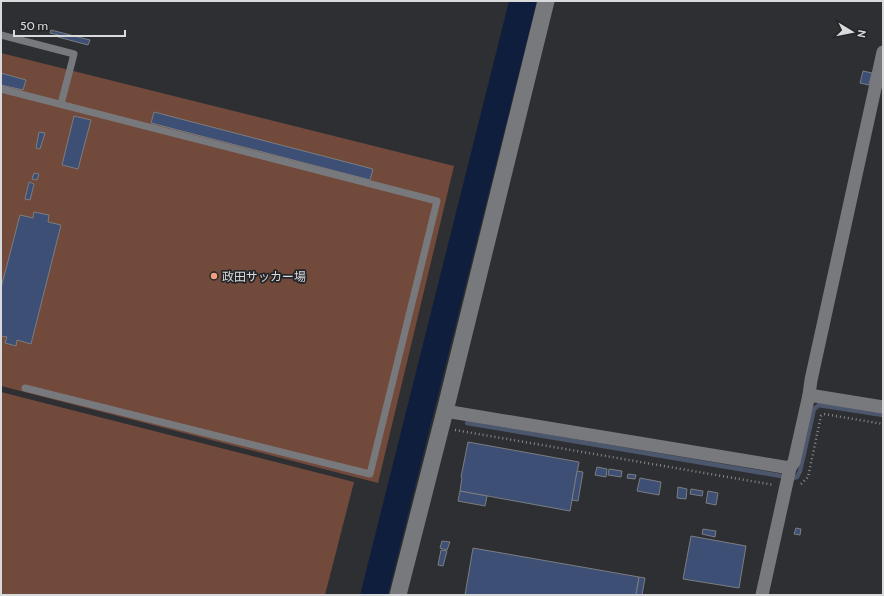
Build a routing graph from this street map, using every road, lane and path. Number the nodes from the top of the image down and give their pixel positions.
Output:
1 (546, 1) edge
2 (1, 35) edge
3 (883, 52) edge
4 (1, 89) edge
5 (61, 104) junction
6 (25, 388) dead end
7 (809, 394) junction
8 (883, 407) edge
9 (445, 411) junction
10 (883, 424) edge
11 (441, 428) junction
12 (788, 477) junction
13 (398, 595) edge
14 (762, 595) edge

1 - 9 street
2 - 5 lane
3 - 7 street
4 - 5 lane
5 - 6 lane
7 - 8 street
7 - 12 street
9 - 11 street
9 - 12 street
10 - 12 path
11 - 12 path
11 - 13 street
12 - 14 street

